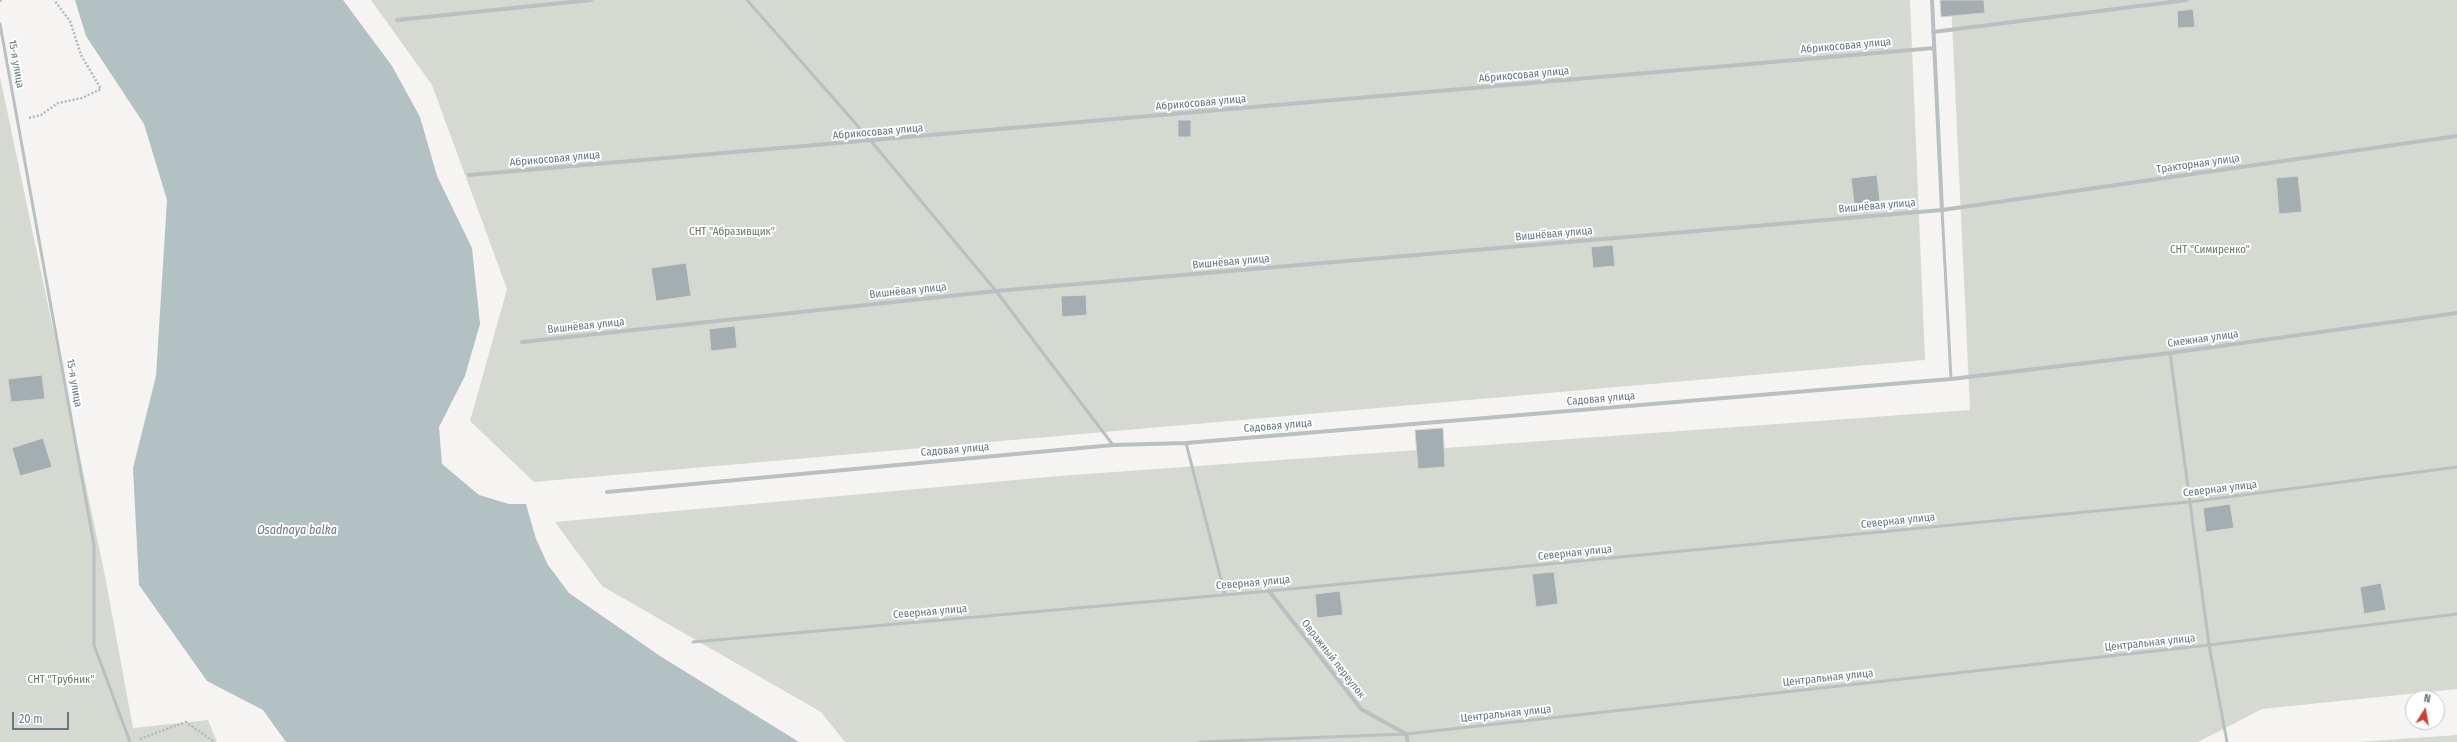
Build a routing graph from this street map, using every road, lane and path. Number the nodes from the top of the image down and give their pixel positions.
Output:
1 (54, 0) edge
2 (590, 0) edge
3 (746, 0) edge
4 (1932, 0) edge
5 (2187, 0) edge
6 (397, 20) dead end
7 (0, 24) edge
8 (1933, 32) junction
9 (1934, 48) junction
10 (18, 121) junction
11 (2457, 136) edge
12 (871, 141) junction
13 (469, 175) dead end
14 (1942, 210) junction
15 (996, 291) junction
16 (2457, 313) edge
17 (522, 342) dead end
18 (2170, 353) junction
19 (1951, 379) junction
20 (1186, 443) junction
21 (1113, 445) junction
22 (2457, 466) edge
23 (607, 492) dead end
24 (2189, 502) junction
25 (1269, 591) junction
26 (1225, 595) junction
27 (2457, 614) edge
28 (694, 642) dead end
29 (2209, 645) junction
30 (1406, 734) junction
31 (139, 740) dead end
32 (130, 742) edge
33 (214, 742) edge
34 (1199, 742) edge
35 (1408, 742) edge
36 (2227, 742) edge

1 - 10 path
2 - 6 street
3 - 12 lane
4 - 8 street
5 - 8 street
7 - 10 lane, 15-я улица
8 - 9 street
9 - 12 street, Абрикосовая улица
9 - 14 street
10 - 32 lane, 15-я улица
11 - 14 street, Тракторная улица
12 - 13 street, Абрикосовая улица
12 - 15 lane
14 - 15 street, Вишнёвая улица
14 - 19 lane
15 - 17 street, Вишнёвая улица
15 - 21 lane
16 - 18 street, Смежная улица
18 - 19 street, Смежная улица
18 - 24 lane
19 - 20 street, Садовая улица
20 - 21 street, Садовая улица
20 - 26 lane
21 - 23 street, Садовая улица
22 - 24 lane, Северная улица
24 - 25 lane, Северная улица
24 - 29 lane
25 - 26 lane, Северная улица
25 - 30 street, Овражный переулок
26 - 28 lane, Северная улица
27 - 29 lane, Центральная улица
29 - 30 lane, Центральная улица
29 - 36 lane
30 - 34 lane, Центральная улица
30 - 35 street
31 - 33 path

